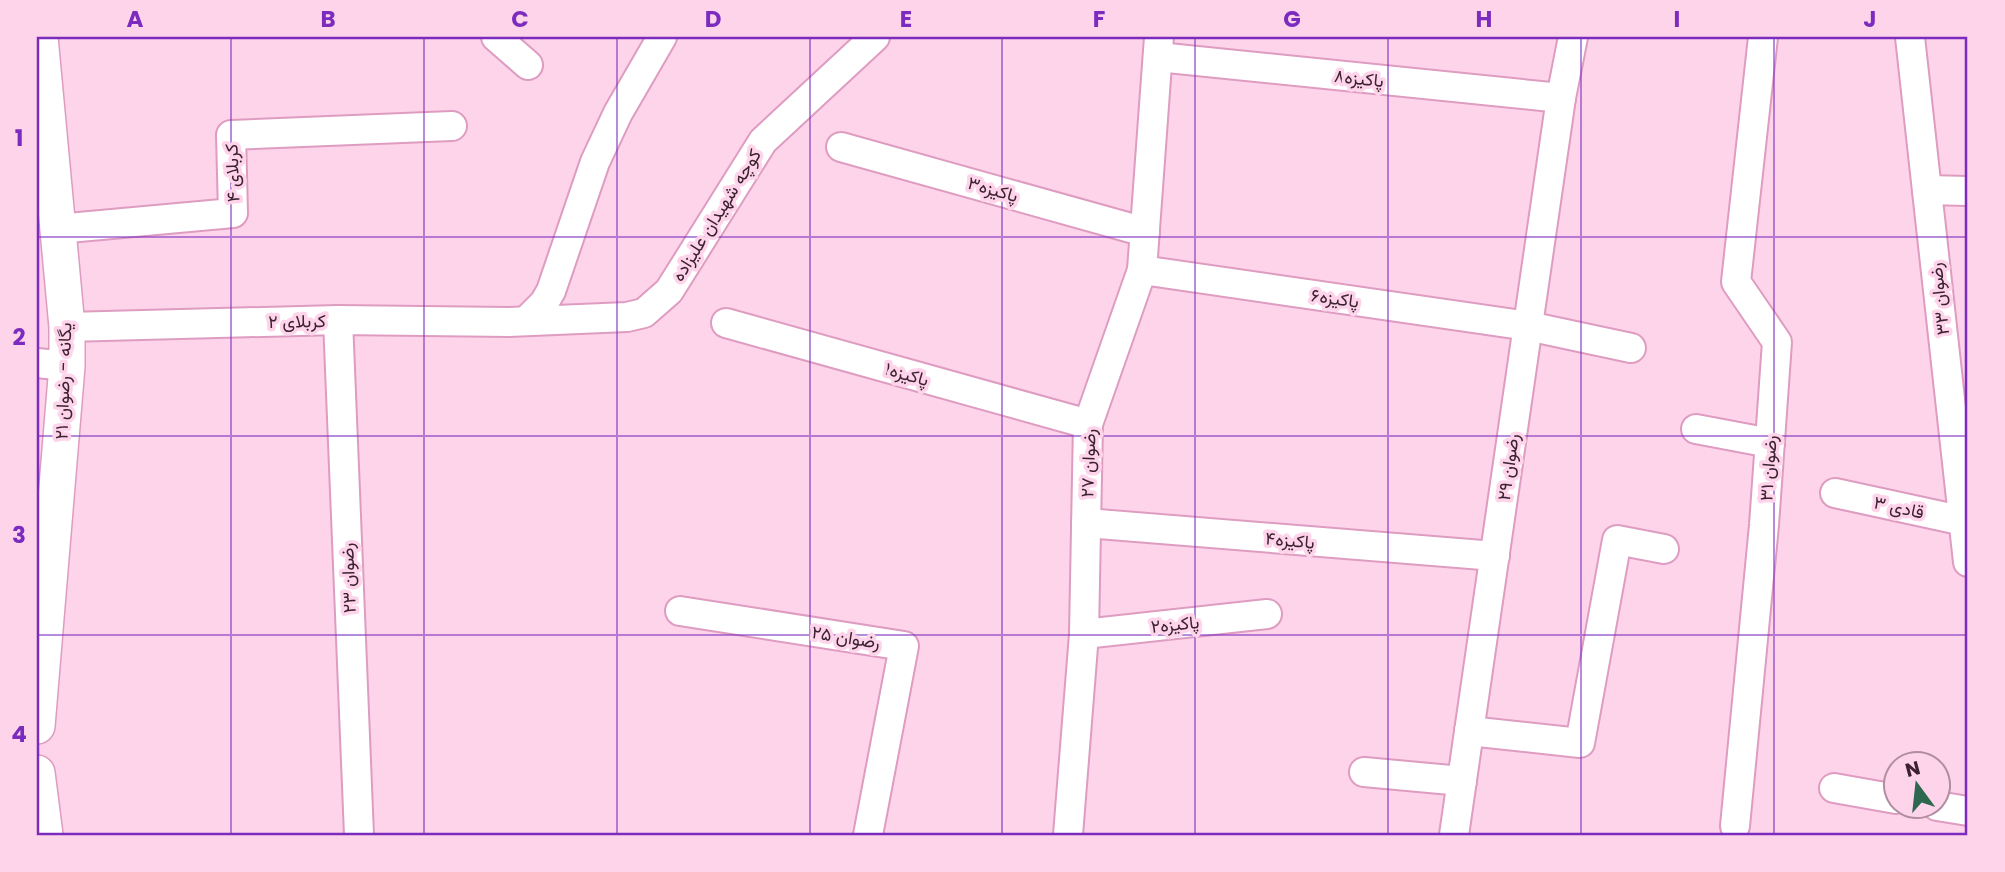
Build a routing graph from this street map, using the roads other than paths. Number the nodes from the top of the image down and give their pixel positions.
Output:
1 (40, 37) edge
2 (496, 37) edge
3 (662, 37) edge
4 (875, 37) edge
5 (1573, 37) edge
6 (1763, 37) edge
7 (1910, 37) edge
8 (1159, 47) edge
9 (528, 65) dead end
10 (1561, 98) junction
11 (452, 126) dead end
12 (841, 147) dead end
13 (1927, 190) junction
14 (1968, 191) edge
15 (57, 229) junction
16 (1145, 232) junction
17 (1142, 271) junction
18 (338, 320) junction
19 (527, 320) junction
20 (726, 323) dead end
21 (1528, 326) junction
22 (67, 327) junction
23 (1631, 348) dead end
24 (52, 365) edge
25 (1088, 424) junction
26 (1696, 429) dead end
27 (1770, 443) junction
28 (1835, 494) dead end
29 (1964, 521) junction
30 (1086, 523) junction
31 (1664, 549) dead end
32 (1494, 556) junction
33 (1968, 562) edge
34 (680, 611) dead end
35 (1267, 614) dead end
36 (1084, 634) junction
37 (37, 726) edge
38 (1469, 731) junction
39 (1364, 772) dead end
40 (37, 773) edge
41 (1462, 781) junction
42 (1834, 788) dead end
43 (1882, 797) edge
44 (1735, 826) dead end
45 (44, 835) edge
46 (359, 835) edge
47 (868, 835) edge
48 (1068, 835) edge
49 (1454, 835) edge

1 - 15 street, یگانه - رضوان ۲۱
2 - 9 street
3 - 19 street
4 - 19 street, کوچه شهیدان علیزاده
5 - 10 street, رضوان ۲۹
6 - 27 street, رضوان ۳۱
7 - 13 street, رضوان ۳۳
8 - 10 street, پاکیزه۸
8 - 16 street, رضوان ۲۷
10 - 21 street, رضوان ۲۹
11 - 15 street, کربلای ۴
12 - 16 street, پاکیزه۳
13 - 14 street
13 - 29 street, رضوان ۳۳
15 - 22 street, یگانه - رضوان ۲۱
16 - 17 street, رضوان ۲۷
17 - 21 street, پاکیزه۶
17 - 25 street, رضوان ۲۷
18 - 19 street, کربلای ۲
18 - 22 street, کربلای ۲
18 - 46 street, رضوان ۲۳
20 - 25 street, پاکیزه۱
21 - 23 street, پاکیزه۶
21 - 32 street, رضوان ۲۹
22 - 24 street, یگانه - رضوان ۲۱
24 - 37 street, یگانه - رضوان ۲۱
25 - 30 street, رضوان ۲۷
26 - 27 street
27 - 44 street, رضوان ۳۱
28 - 29 street, قادی ۳
29 - 33 street, رضوان ۳۳
30 - 32 street, پاکیزه۴
30 - 36 street, رضوان ۲۷
31 - 38 street
32 - 38 street, رضوان ۲۹
34 - 47 street, رضوان ۲۵
35 - 36 street, پاکیزه۲
36 - 48 street, رضوان ۲۷
38 - 41 street, رضوان ۲۹
39 - 41 street
40 - 45 street
41 - 49 street, رضوان ۲۹
42 - 43 street

